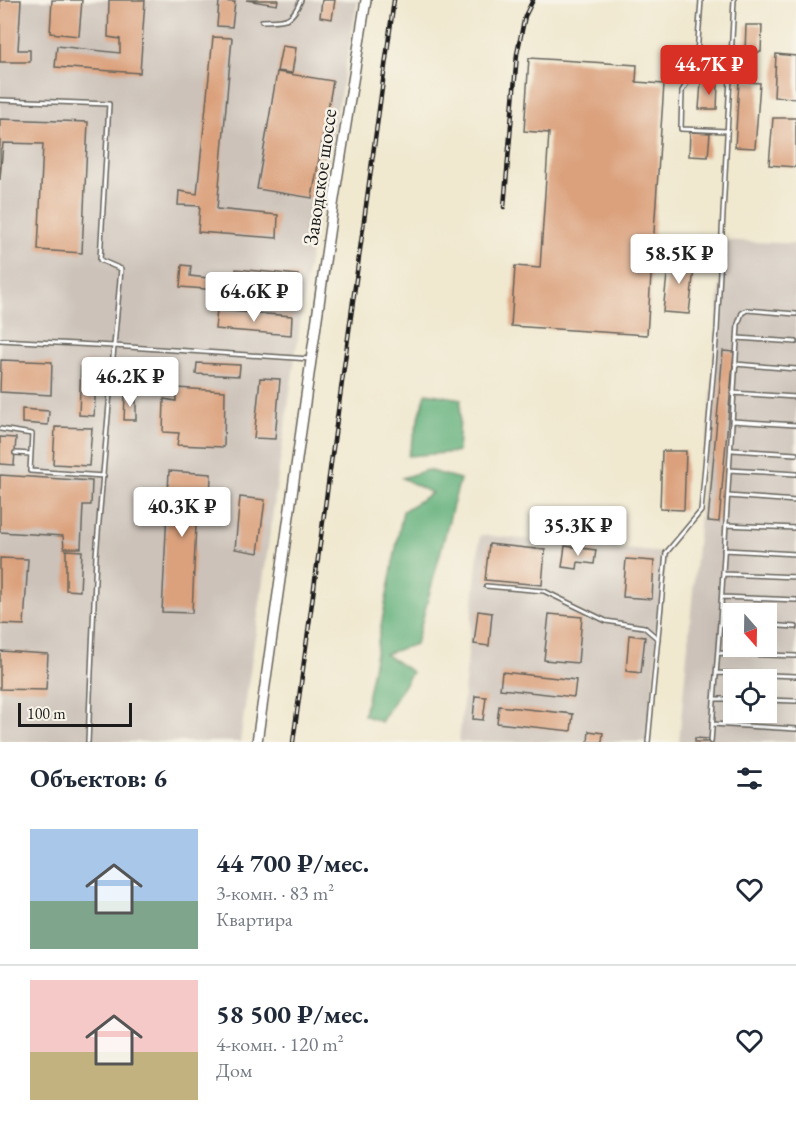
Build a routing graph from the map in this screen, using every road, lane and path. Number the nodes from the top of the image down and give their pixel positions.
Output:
1 (301, 0) edge
2 (366, 0) edge
3 (700, 0) edge
4 (735, 0) edge
5 (262, 21) dead end
6 (0, 100) edge
7 (728, 131) junction
8 (796, 314) edge
9 (737, 338) junction
10 (0, 340) edge
11 (796, 342) edge
12 (114, 346) junction
13 (312, 359) junction
14 (735, 364) junction
15 (796, 369) edge
16 (734, 393) junction
17 (796, 397) edge
18 (732, 421) junction
19 (796, 425) edge
20 (0, 429) edge
21 (733, 450) dead end
22 (15, 453) dead end
23 (31, 454) junction
24 (796, 454) edge
25 (729, 470) junction
26 (796, 474) edge
27 (104, 476) junction
28 (728, 496) junction
29 (796, 501) edge
30 (726, 525) junction
31 (796, 528) edge
32 (724, 550) junction
33 (796, 554) edge
34 (723, 574) junction
35 (796, 577) edge
36 (486, 586) dead end
37 (722, 597) junction
38 (796, 600) edge
39 (720, 622) junction
40 (723, 622) edge
41 (777, 626) edge
42 (796, 627) edge
43 (658, 639) junction
44 (718, 653) junction
45 (796, 656) edge
46 (716, 673) junction
47 (796, 675) edge
48 (714, 699) junction
49 (723, 699) edge
50 (777, 700) edge
51 (796, 701) edge
52 (712, 724) junction
53 (796, 729) edge
54 (88, 742) edge
55 (257, 742) edge
56 (648, 742) edge
57 (711, 742) edge

1 - 5 lane
2 - 13 main road, Заводское шоссе
3 - 7 lane
4 - 7 lane
6 - 12 lane
7 - 43 lane
8 - 9 lane
9 - 11 lane
9 - 14 lane
10 - 12 lane
12 - 13 lane
12 - 27 lane
13 - 55 main road, Заводское шоссе
14 - 15 lane
14 - 16 lane
16 - 17 lane
16 - 18 lane
18 - 19 lane
18 - 25 lane
20 - 23 lane
21 - 24 lane
22 - 23 lane
23 - 27 lane
25 - 26 lane
25 - 28 lane
27 - 54 lane
28 - 29 lane
28 - 30 lane
30 - 31 lane
30 - 32 lane
32 - 33 lane
32 - 34 lane
34 - 35 lane
34 - 37 lane
36 - 43 lane
37 - 38 lane
37 - 39 lane
39 - 40 lane
39 - 44 lane
41 - 42 lane
43 - 56 lane
44 - 45 lane
44 - 46 lane
46 - 47 lane
46 - 48 lane
48 - 49 lane
48 - 52 lane
50 - 51 lane
52 - 53 lane
52 - 57 lane

